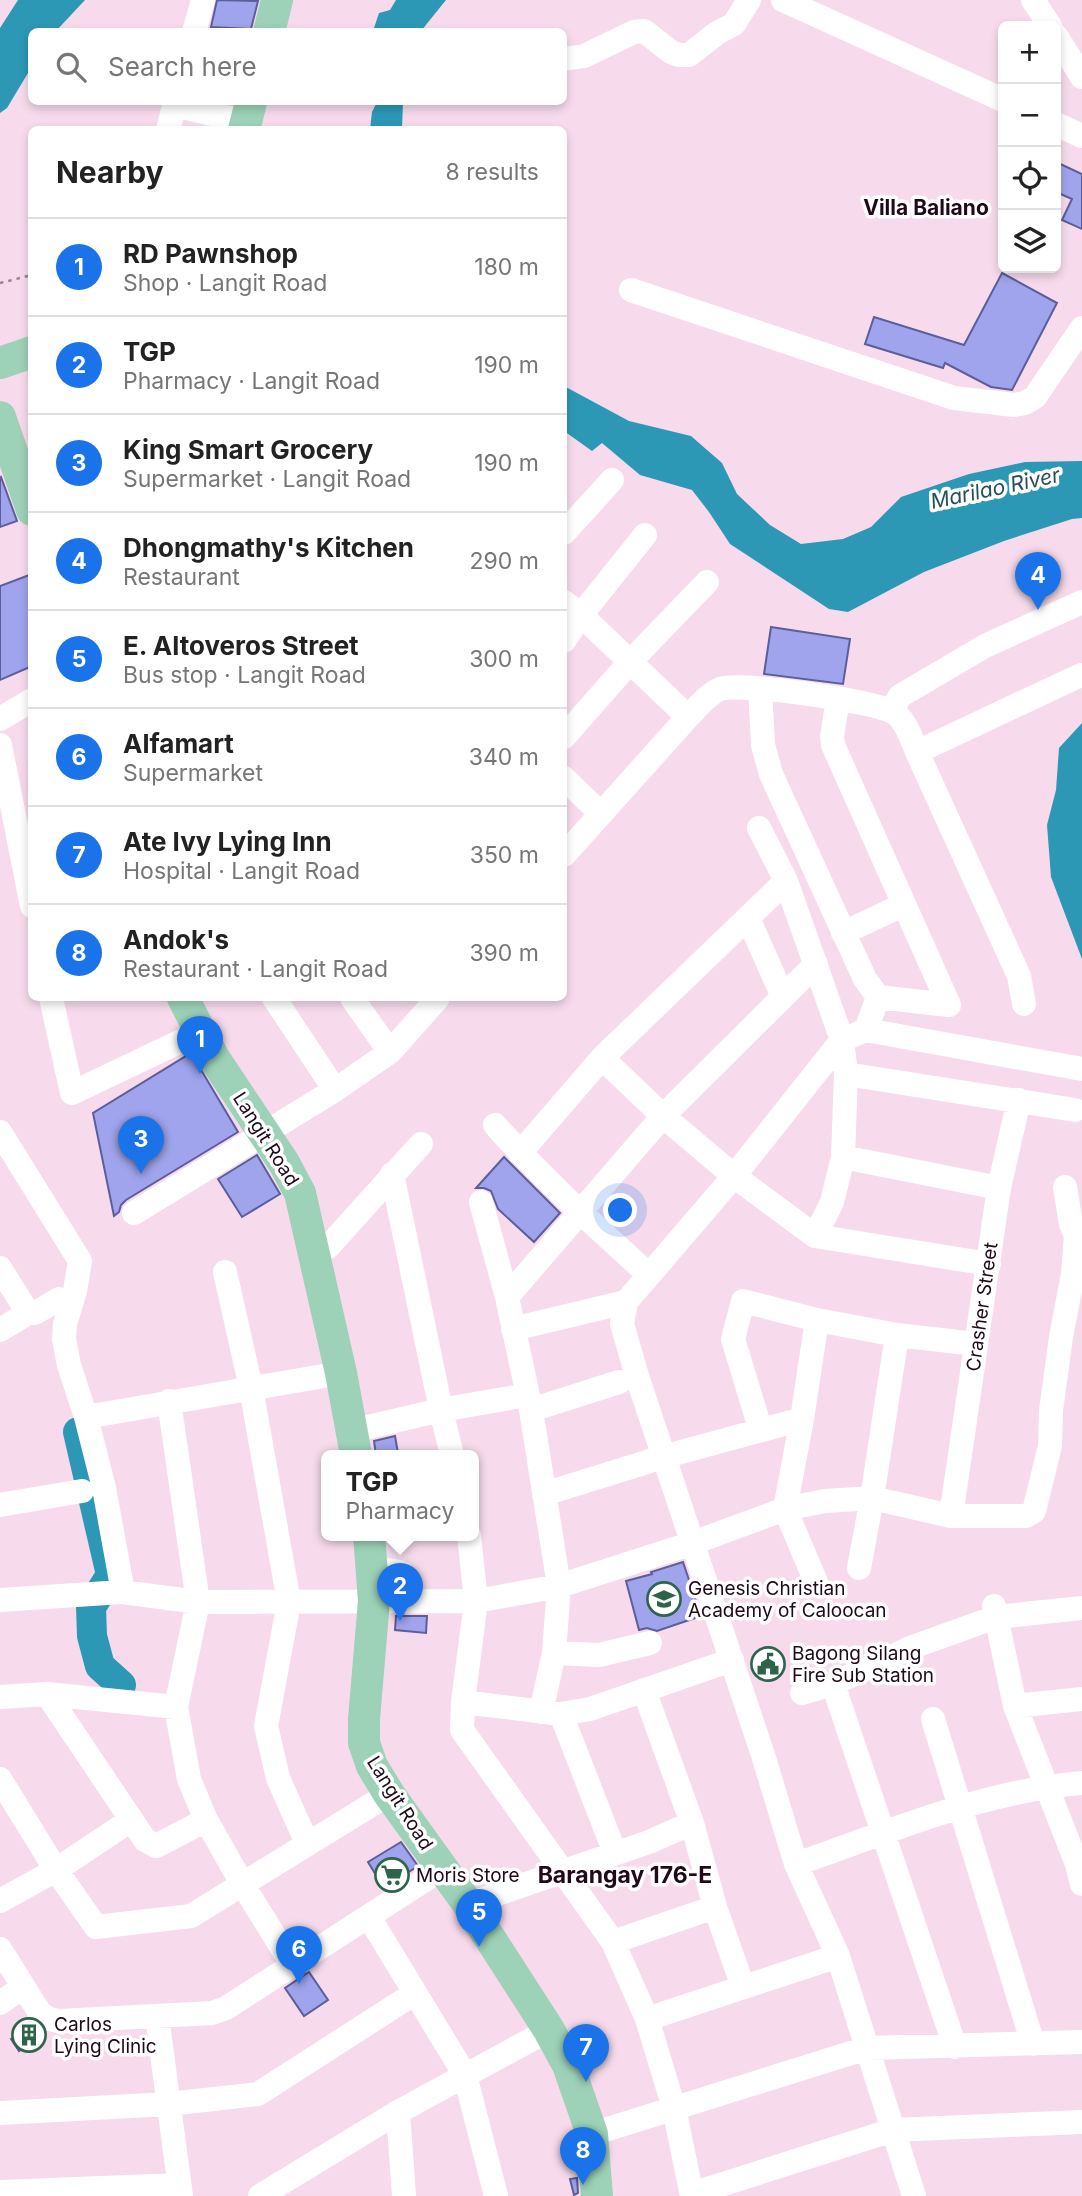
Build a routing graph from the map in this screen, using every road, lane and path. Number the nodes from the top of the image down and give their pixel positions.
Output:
1 (203, 0) edge
2 (277, 0) edge
3 (749, 0) edge
4 (783, 0) edge
5 (1033, 0) edge
6 (1047, 21) edge
7 (195, 28) edge
8 (270, 28) edge
9 (1061, 44) edge
10 (567, 59) edge
11 (1082, 77) edge
12 (998, 98) edge
13 (174, 105) edge
14 (185, 105) edge
15 (247, 118) edge
16 (169, 126) edge
17 (1061, 126) edge
18 (1082, 136) edge
19 (28, 276) edge
20 (0, 284) edge
21 (631, 289) dead end
22 (1082, 327) edge
23 (28, 353) edge
24 (0, 363) edge
25 (0, 417) edge
26 (612, 480) dead end
27 (28, 498) edge
28 (567, 530) edge
29 (645, 535) dead end
30 (707, 582) dead end
31 (1082, 603) edge
32 (572, 609) edge
33 (567, 629) edge
34 (629, 663) junction
35 (1081, 675) edge
36 (761, 689) junction
37 (838, 698) junction
38 (28, 702) edge
39 (891, 711) junction
40 (688, 717) junction
41 (0, 719) edge
42 (567, 734) edge
43 (0, 746) edge
44 (918, 752) junction
45 (567, 781) edge
46 (600, 813) junction
47 (23, 827) edge
48 (759, 828) dead end
49 (567, 852) edge
50 (28, 871) edge
51 (786, 881) junction
52 (904, 905) junction
53 (748, 918) junction
54 (843, 933) junction
55 (816, 964) junction
56 (783, 997) junction
57 (878, 997) junction
58 (52, 1001) edge
59 (184, 1001) edge
60 (276, 1001) edge
61 (354, 1001) edge
62 (433, 1001) edge
63 (1024, 1004) dead end
64 (866, 1030) junction
65 (200, 1032) junction
66 (842, 1040) junction
67 (390, 1052) junction
68 (602, 1058) junction
69 (1082, 1069) edge
70 (846, 1074) junction
71 (335, 1090) junction
72 (1019, 1100) junction
73 (1075, 1110) dead end
74 (663, 1116) junction
75 (495, 1125) dead end
76 (0, 1132) edge
77 (264, 1133) junction
78 (421, 1144) dead end
79 (520, 1153) junction
80 (843, 1157) junction
81 (392, 1174) junction
82 (734, 1176) junction
83 (1065, 1187) dead end
84 (999, 1188) junction
85 (481, 1202) dead end
86 (580, 1212) junction
87 (134, 1213) dead end
88 (815, 1236) junction
89 (314, 1254) junction
90 (989, 1264) junction
91 (0, 1268) edge
92 (225, 1272) dead end
93 (648, 1274) junction
94 (507, 1297) junction
95 (59, 1299) dead end
96 (625, 1302) junction
97 (28, 1312) junction
98 (817, 1320) junction
99 (513, 1329) junction
100 (0, 1330) edge
101 (898, 1335) junction
102 (976, 1344) junction
103 (341, 1373) junction
104 (618, 1382) dead end
105 (251, 1388) junction
106 (169, 1401) junction
107 (529, 1403) junction
108 (441, 1410) junction
109 (86, 1417) junction
110 (802, 1419) junction
111 (760, 1428) junction
112 (353, 1443) edge
113 (451, 1450) edge
114 (663, 1457) junction
115 (82, 1491) dead end
116 (544, 1494) junction
117 (872, 1498) junction
118 (0, 1505) edge
119 (785, 1509) junction
120 (951, 1516) junction
121 (370, 1541) edge
122 (470, 1541) edge
123 (693, 1543) junction
124 (859, 1568) dead end
125 (372, 1569) junction
126 (816, 1582) dead end
127 (559, 1586) junction
128 (123, 1592) junction
129 (0, 1600) edge
130 (374, 1601) junction
131 (412, 1601) junction
132 (476, 1601) junction
133 (198, 1602) junction
134 (289, 1602) junction
135 (1082, 1608) edge
136 (995, 1612) junction
137 (650, 1643) dead end
138 (554, 1653) junction
139 (732, 1660) junction
140 (834, 1684) junction
141 (644, 1690) junction
142 (802, 1693) dead end
143 (47, 1694) junction
144 (0, 1696) edge
145 (1082, 1699) edge
146 (463, 1702) junction
147 (1015, 1706) junction
148 (176, 1707) junction
149 (551, 1713) junction
150 (933, 1719) dead end
151 (0, 1779) edge
152 (1082, 1783) edge
153 (1045, 1786) junction
154 (389, 1794) junction
155 (961, 1807) junction
156 (131, 1820) junction
157 (206, 1820) junction
158 (692, 1823) junction
159 (885, 1834) junction
160 (307, 1843) junction
161 (615, 1853) junction
162 (796, 1864) junction
163 (442, 1869) junction
164 (56, 1870) junction
165 (563, 1871) junction
166 (1080, 1871) edge
167 (243, 1885) junction
168 (0, 1901) edge
169 (468, 1904) junction
170 (715, 1907) junction
171 (369, 1917) junction
172 (613, 1942) junction
173 (0, 1949) edge
174 (838, 1956) junction
175 (293, 1966) junction
176 (23, 1987) junction
177 (743, 1987) junction
178 (415, 1993) junction
179 (0, 2003) edge
180 (157, 2016) junction
181 (648, 2019) junction
182 (549, 2030) junction
183 (1082, 2042) edge
184 (1033, 2044) junction
185 (956, 2047) junction
186 (867, 2048) junction
187 (465, 2075) junction
188 (169, 2104) junction
189 (674, 2108) junction
190 (398, 2112) junction
191 (0, 2113) edge
192 (1082, 2122) edge
193 (893, 2130) junction
194 (592, 2134) junction
195 (180, 2190) edge
196 (0, 2192) edge
197 (692, 2195) edge
198 (260, 2196) edge
199 (404, 2196) edge
200 (496, 2196) edge
201 (597, 2196) edge
202 (914, 2196) edge

1 - 7 street
2 - 8 main road
3 - 10 street
4 - 12 street
5 - 6 street
9 - 11 street
13 - 16 street
14 - 15 street
17 - 18 street
19 - 20 path
21 - 22 street
23 - 24 main road
25 - 27 main road
26 - 28 street
29 - 32 street
30 - 34 street
31 - 39 street
32 - 33 street
32 - 34 street
34 - 40 street
34 - 42 street
35 - 44 street
36 - 37 street
36 - 40 street
36 - 54 street
37 - 39 street
37 - 52 street
38 - 41 street
39 - 44 street
40 - 46 street
43 - 47 street
44 - 63 street
45 - 46 street
46 - 49 street
47 - 50 street
48 - 51 street
51 - 53 street
51 - 55 street
52 - 54 street
52 - 57 street
53 - 56 street
53 - 68 street
54 - 57 street
55 - 56 street
55 - 66 street
56 - 74 street
57 - 64 street
58 - 65 street
59 - 65 main road, Langit Road
60 - 71 street
61 - 67 street
62 - 67 street
64 - 66 street
64 - 69 street
65 - 77 main road, Langit Road
66 - 70 street
66 - 82 street
67 - 71 street
68 - 74 street
68 - 79 street
70 - 72 street
70 - 80 street
71 - 77 street
72 - 73 street
72 - 84 street, Crasher Street
74 - 82 street
74 - 86 street
75 - 79 street
76 - 109 street
77 - 87 street
77 - 89 main road, Langit Road
78 - 81 street
79 - 86 street
80 - 84 street
80 - 88 street
81 - 89 street
81 - 108 street
82 - 88 street
82 - 93 street
83 - 120 street
84 - 90 street, Crasher Street
85 - 94 street
86 - 93 street
86 - 94 street
88 - 90 street
89 - 103 main road, Langit Road
90 - 102 street, Crasher Street
91 - 97 street
92 - 105 street
93 - 96 street
94 - 99 street
95 - 97 street
96 - 99 street
96 - 114 street
97 - 100 street
98 - 101 street
98 - 110 street
98 - 111 street
99 - 107 street
101 - 102 street
101 - 117 street
102 - 120 street, Crasher Street
103 - 105 street
103 - 112 main road, Langit Road
104 - 107 street
105 - 106 street
105 - 134 street
106 - 109 street
106 - 133 street
107 - 108 street
107 - 116 street
108 - 112 street
108 - 113 street
109 - 128 street
110 - 111 street
110 - 119 street
111 - 114 street
114 - 116 street
114 - 123 street
115 - 118 street
116 - 127 street
117 - 119 street
117 - 120 street
117 - 124 street
119 - 123 street
119 - 126 street
121 - 125 main road, Langit Road
122 - 132 street
123 - 127 street
123 - 139 street
125 - 130 main road, Langit Road
125 - 131 street
127 - 132 street
127 - 138 street
128 - 129 street
128 - 133 street
130 - 131 street
130 - 134 street
130 - 154 main road, Langit Road
131 - 132 street
132 - 146 street
133 - 134 street
133 - 148 street
134 - 160 street
135 - 136 street
136 - 140 street
136 - 147 street
137 - 138 street
138 - 149 street
139 - 141 street
139 - 162 street
140 - 142 street
140 - 159 street
141 - 149 street
141 - 158 street
143 - 144 street
143 - 148 street
143 - 156 street
145 - 147 street
146 - 149 street
146 - 165 street
147 - 153 street
148 - 157 street
149 - 161 street
150 - 155 street
151 - 164 street
152 - 153 street
153 - 155 street
153 - 166 street
154 - 160 street
154 - 163 main road, Langit Road
155 - 159 street
155 - 184 street
156 - 157 street
156 - 164 street
157 - 167 street
158 - 161 street
158 - 170 street
159 - 162 street
159 - 185 street
160 - 167 street
161 - 165 street
162 - 174 street
163 - 169 main road, Langit Road
163 - 171 street
164 - 167 street
164 - 168 street
165 - 169 street
165 - 172 street
167 - 175 street
169 - 182 main road, Langit Road
170 - 172 street
170 - 177 street
171 - 175 street
171 - 178 street
172 - 181 street
173 - 176 street
174 - 177 street
174 - 186 street
175 - 180 street
176 - 179 street
176 - 180 street
177 - 181 street
178 - 187 street
178 - 188 street
180 - 188 street
181 - 189 street
182 - 187 street
182 - 194 main road, Langit Road
183 - 184 street
184 - 185 street
185 - 186 street
186 - 189 street
186 - 193 street
187 - 190 street
187 - 200 street
188 - 191 street
188 - 195 street
189 - 194 street
189 - 197 street
190 - 198 street
190 - 199 street
192 - 193 street
193 - 197 street
193 - 202 street
194 - 201 main road, Langit Road
195 - 196 street

